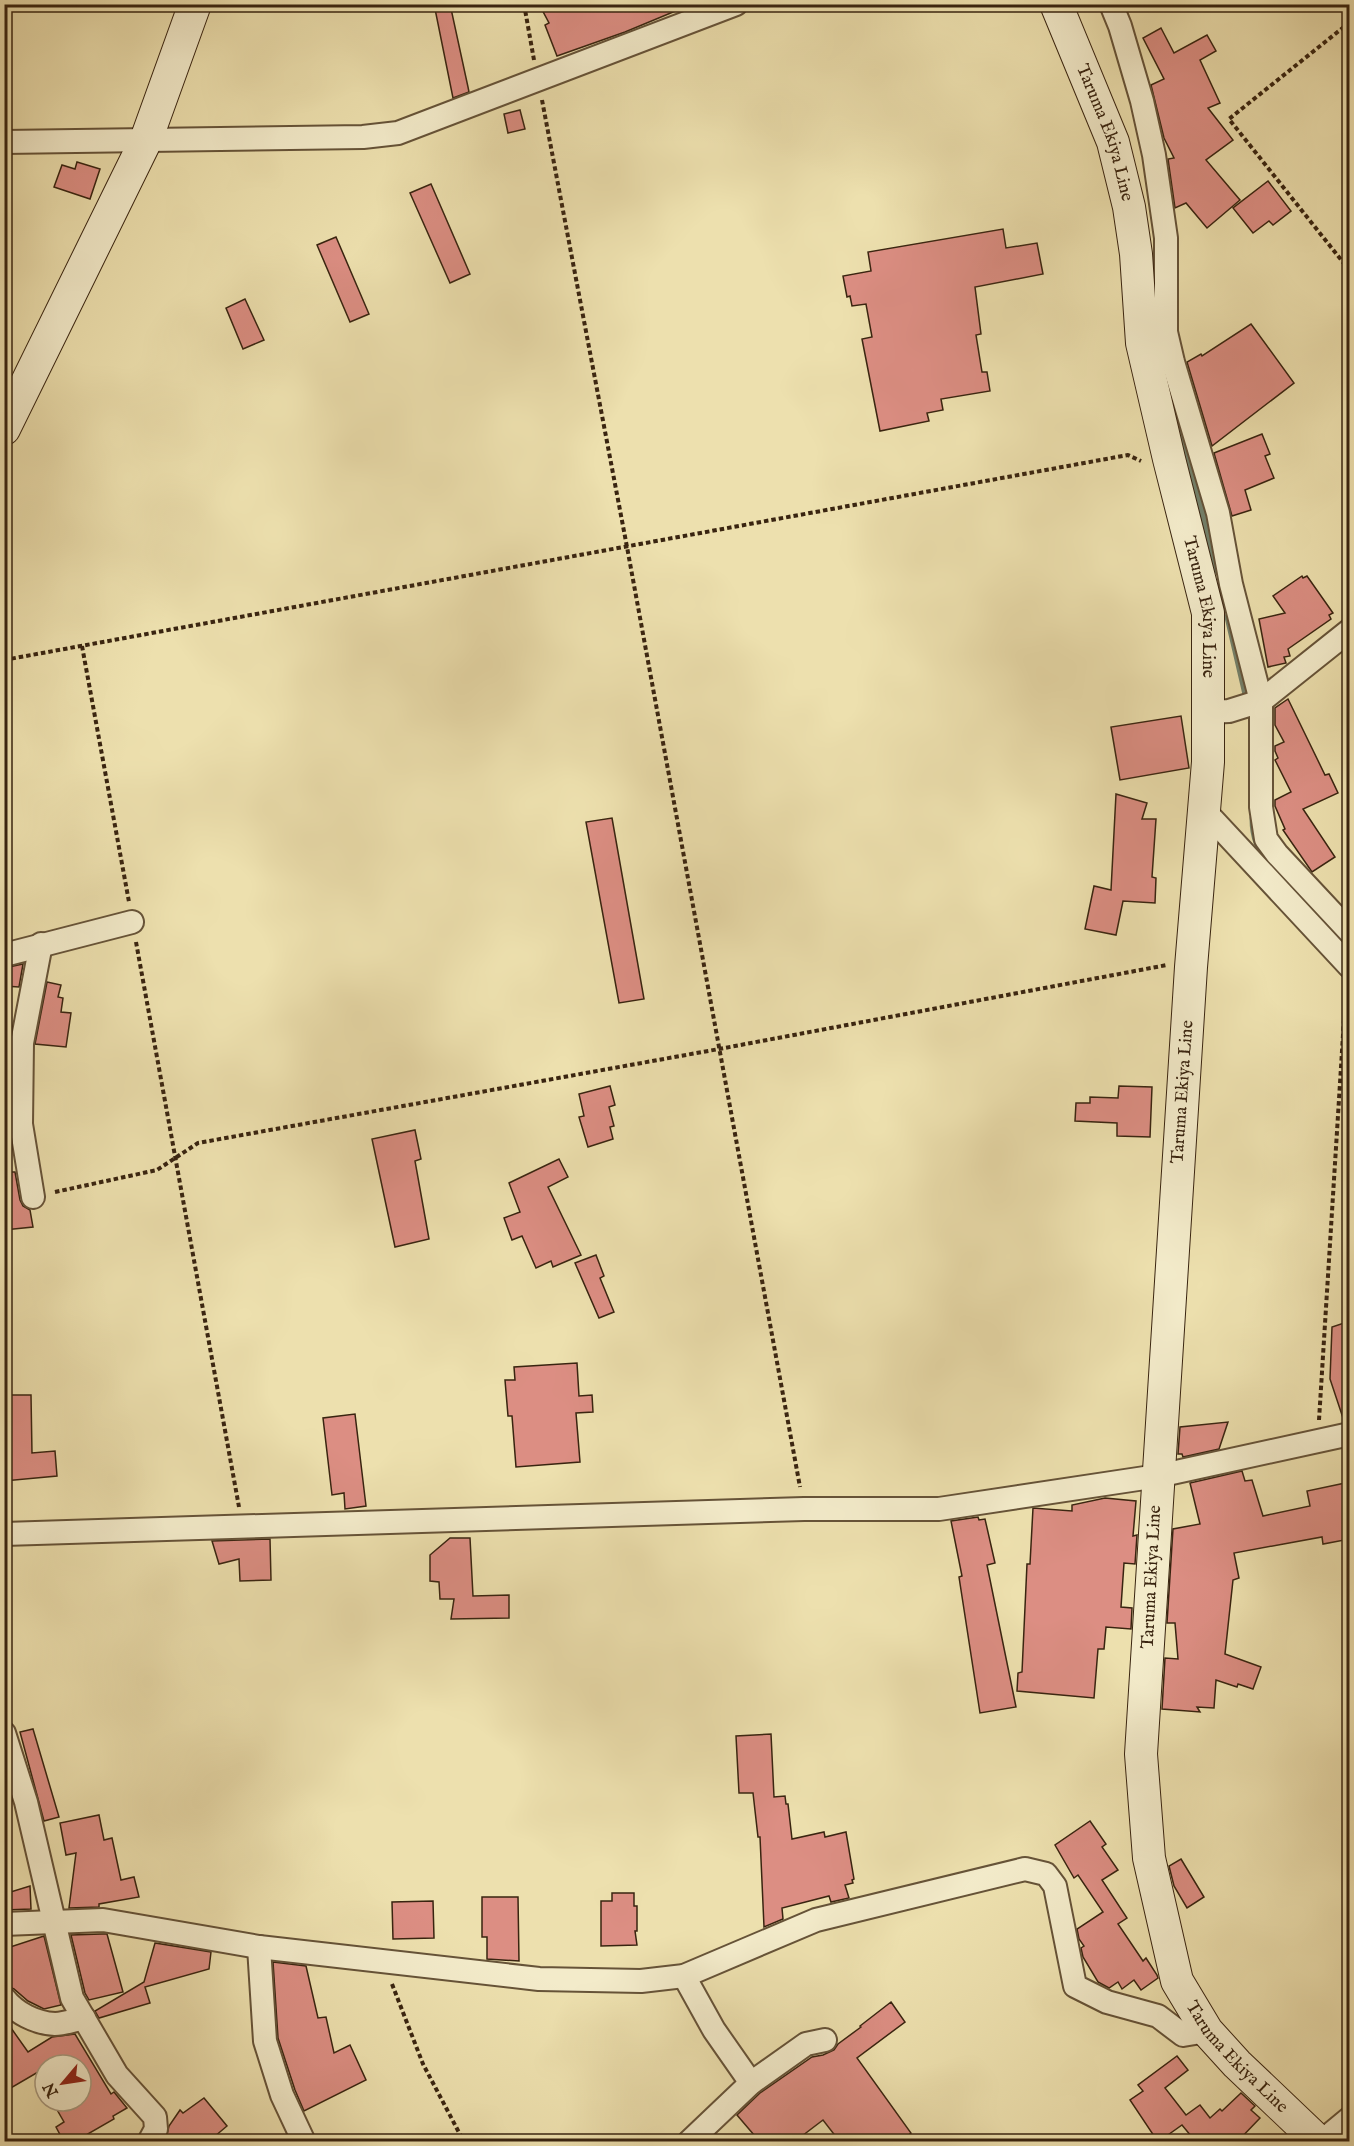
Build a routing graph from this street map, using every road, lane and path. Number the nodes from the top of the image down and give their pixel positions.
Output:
1 (195, 4) edge
2 (524, 4) edge
3 (736, 4) edge
4 (1056, 4) edge
5 (1111, 4) edge
6 (1350, 22) edge
7 (538, 79) junction
8 (146, 140) junction
9 (4, 142) edge
10 (1350, 271) edge
11 (4, 429) edge
12 (1143, 462) dead end
13 (627, 547) junction
14 (1350, 630) edge
15 (82, 646) junction
16 (4, 660) edge
17 (1261, 701) junction
18 (1219, 712) junction
19 (1203, 809) junction
20 (132, 922) junction
21 (1350, 932) edge
22 (41, 944) junction
23 (4, 955) edge
24 (1191, 967) junction
25 (1350, 967) edge
26 (1350, 982) edge
27 (719, 1049) junction
28 (175, 1158) junction
29 (33, 1197) joint
30 (1350, 1434) edge
31 (1317, 1440) junction
32 (1158, 1476) junction
33 (804, 1509) junction
34 (243, 1526) junction
35 (4, 1534) edge
36 (4, 1733) edge
37 (55, 1922) junction
38 (4, 1924) edge
39 (259, 1947) junction
40 (383, 1961) junction
41 (684, 1976) junction
42 (4, 1998) edge
43 (84, 2018) junction
44 (1207, 2031) junction
45 (825, 2040) dead end
46 (750, 2083) junction
47 (1350, 2118) edge
48 (149, 2142) edge
49 (304, 2142) edge
50 (464, 2142) edge
51 (689, 2142) edge
52 (1320, 2142) edge

1 - 8 main road
2 - 7 path
3 - 7 street
4 - 18 main road, Taruma Ekiya Line
5 - 17 street
6 - 10 path
7 - 8 street
7 - 13 path
8 - 9 street
8 - 11 main road
12 - 13 path
13 - 15 path
13 - 27 path
14 - 17 street
15 - 16 path
15 - 20 path
17 - 18 street
17 - 21 street
18 - 19 main road, Taruma Ekiya Line
19 - 24 main road, Taruma Ekiya Line
19 - 25 street
20 - 22 street
20 - 28 path
22 - 23 street
22 - 29 street
24 - 27 path
24 - 32 main road, Taruma Ekiya Line
26 - 31 path
27 - 28 path
27 - 33 path
28 - 29 path
28 - 34 path
30 - 31 street
31 - 32 street
32 - 33 street
32 - 44 main road, Taruma Ekiya Line
33 - 34 street
34 - 35 street
36 - 37 street
37 - 38 street
37 - 39 street
37 - 43 street
39 - 40 street
39 - 49 street
40 - 41 street
40 - 50 path
41 - 44 street
41 - 46 street
42 - 43 street
43 - 48 street
44 - 52 main road, Taruma Ekiya Line
45 - 46 street
46 - 51 street
47 - 52 street

